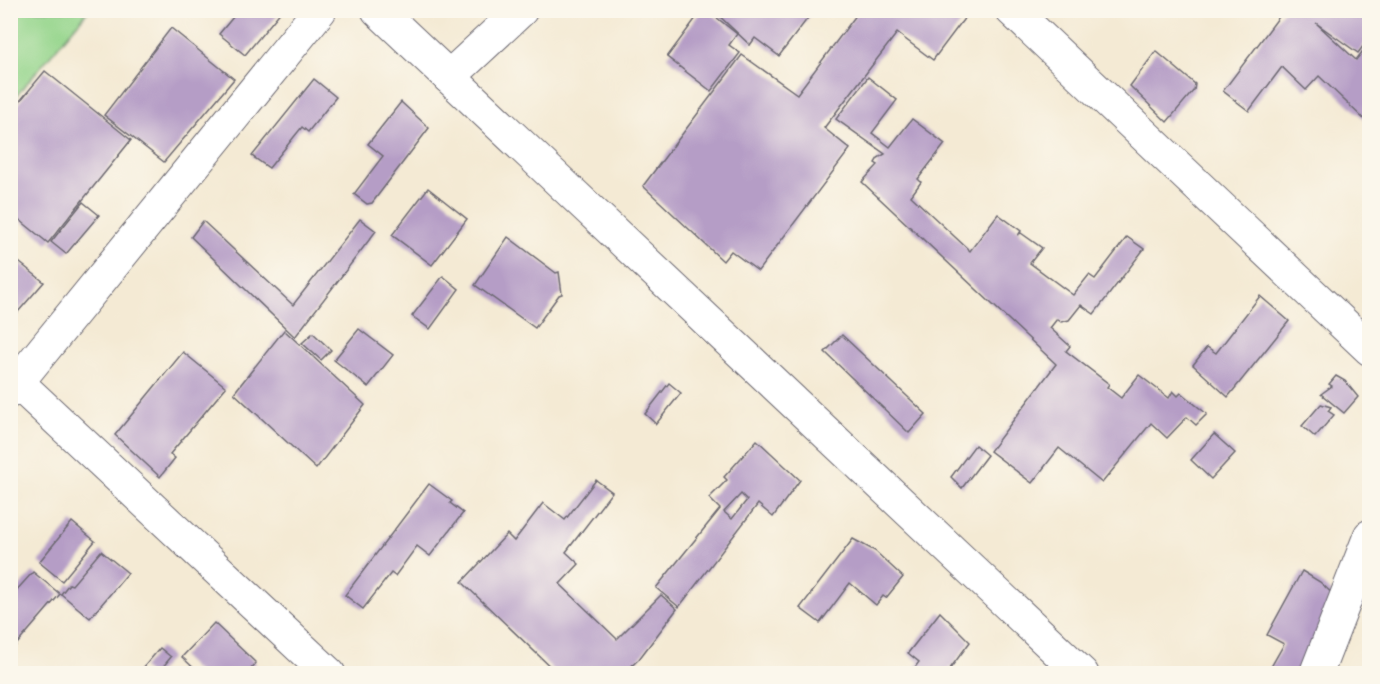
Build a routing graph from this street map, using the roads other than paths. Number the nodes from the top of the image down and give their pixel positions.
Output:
1 (320, 10) edge
2 (378, 10) edge
3 (521, 10) edge
4 (1012, 10) edge
5 (449, 77) junction
6 (1370, 349) edge
7 (14, 387) edge
8 (1370, 536) edge
9 (329, 674) edge
10 (1082, 674) edge
11 (1316, 674) edge

1 - 7 lane
2 - 5 lane
3 - 5 lane
4 - 6 lane
5 - 10 lane
7 - 9 lane
8 - 11 lane

